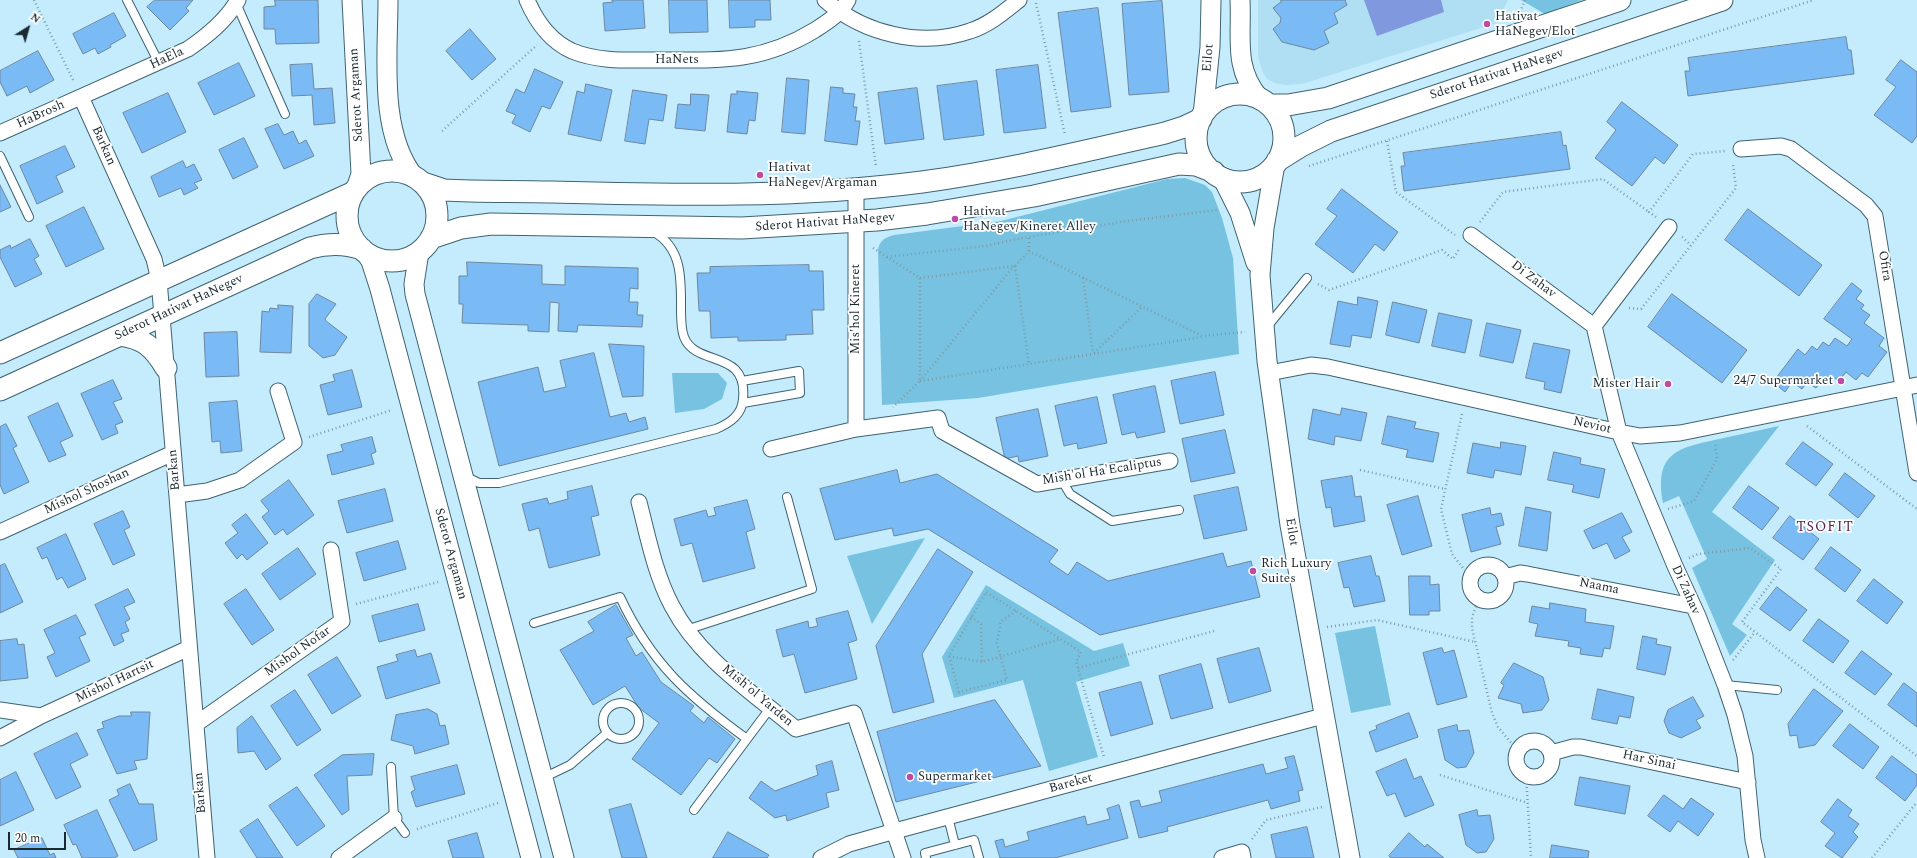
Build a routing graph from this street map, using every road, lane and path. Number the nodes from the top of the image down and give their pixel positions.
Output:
1 (34, 0) edge
2 (126, 0) edge
3 (352, 0) edge
4 (388, 0) edge
5 (526, 0) edge
6 (824, 0) edge
7 (1019, 0) edge
8 (1035, 0) edge
9 (1211, 0) edge
10 (1240, 0) edge
11 (1620, 0) edge
12 (1722, 0) edge
13 (1814, 0) edge
14 (237, 2) edge
15 (845, 6) edge
16 (549, 34) junction
17 (859, 43) dead end
18 (159, 63) junction
19 (82, 97) junction
20 (1264, 101) junction
21 (285, 114) dead end
22 (1202, 117) junction
23 (442, 131) dead end
24 (0, 133) edge
25 (1386, 141) junction
26 (1736, 150) junction
27 (1069, 155) junction
28 (0, 156) edge
29 (1276, 163) junction
30 (1303, 168) dead end
31 (1218, 175) junction
32 (419, 181) junction
33 (879, 187) junction
34 (856, 189) junction
35 (355, 191) junction
36 (1238, 208) junction
37 (1649, 212) junction
38 (29, 217) dead end
39 (1669, 227) junction
40 (642, 228) junction
41 (856, 230) junction
42 (1029, 236) junction
43 (1468, 239) junction
44 (425, 245) junction
45 (1691, 245) junction
46 (364, 251) junction
47 (1029, 251) junction
48 (888, 257) junction
49 (1014, 266) junction
50 (1260, 275) junction
51 (1083, 277) junction
52 (920, 278) junction
53 (1307, 278) joint
54 (159, 280) junction
55 (1142, 307) junction
56 (1609, 307) junction
57 (162, 316) junction
58 (1594, 326) junction
59 (1265, 330) junction
60 (120, 335) junction
61 (1202, 336) junction
62 (0, 353) edge
63 (1093, 353) junction
64 (1029, 364) junction
65 (166, 368) junction
66 (1269, 373) junction
67 (742, 381) junction
68 (920, 381) junction
69 (1910, 386) edge
70 (0, 390) edge
71 (278, 391) dead end
72 (1466, 398) junction
73 (743, 403) junction
74 (410, 404) junction
75 (1787, 411) junction
76 (1714, 426) junction
77 (872, 427) junction
78 (856, 429) junction
79 (1619, 432) junction
80 (294, 442) junction
81 (772, 449) dead end
82 (174, 453) junction
83 (1170, 461) dead end
84 (1360, 470) dead end
85 (1917, 473) edge
86 (463, 475) junction
87 (1061, 479) junction
88 (1446, 489) junction
89 (177, 495) junction
90 (787, 497) dead end
91 (638, 502) dead end
92 (1917, 509) edge
93 (1179, 510) dead end
94 (1653, 514) junction
95 (0, 532) edge
96 (331, 550) dead end
97 (1675, 566) junction
98 (456, 577) junction
99 (1505, 577) junction
100 (1471, 578) junction
101 (1479, 599) junction
102 (1693, 606) junction
103 (340, 608) junction
104 (1016, 611) junction
105 (972, 617) junction
106 (534, 623) dead end
107 (686, 630) junction
108 (1308, 630) junction
109 (1214, 632) dead end
110 (1755, 632) junction
111 (1061, 639) junction
112 (1475, 642) junction
113 (189, 648) junction
114 (1001, 655) junction
115 (949, 656) junction
116 (982, 662) junction
117 (1078, 668) junction
118 (1723, 680) junction
119 (1777, 690) dead end
120 (770, 707) junction
121 (0, 710) edge
122 (40, 716) junction
123 (1324, 716) junction
124 (196, 724) junction
125 (607, 733) junction
126 (0, 738) edge
127 (747, 739) junction
128 (1517, 750) junction
129 (1551, 753) junction
130 (1917, 756) edge
131 (391, 767) dead end
132 (1109, 774) junction
133 (1440, 775) dead end
134 (1526, 775) junction
135 (543, 778) junction
136 (1748, 782) junction
137 (515, 798) junction
138 (1917, 802) edge
139 (1340, 803) junction
140 (1528, 803) junction
141 (694, 810) dead end
142 (948, 817) junction
143 (394, 818) junction
144 (895, 831) junction
145 (405, 833) joint
146 (955, 845) junction
147 (1242, 855) edge
148 (202, 856) edge
149 (339, 858) edge
150 (531, 858) edge
151 (564, 858) edge
152 (820, 858) edge
153 (903, 858) edge
154 (926, 858) edge
155 (979, 858) edge
156 (1222, 858) edge
157 (1350, 858) edge
158 (1531, 858) edge
159 (1757, 858) edge
160 (1872, 858) edge

1 - 19 path
2 - 18 lane
3 - 35 street, Sderot Argaman
4 - 32 street
5 - 16 street, HaNets
6 - 15 street
7 - 15 street
8 - 27 path
9 - 22 street, Eilot
10 - 20 street
11 - 20 main road
12 - 29 main road, Sderot Hativat HaNegev
13 - 25 path
14 - 18 street, HaEla
14 - 21 lane
15 - 16 street, HaNets
16 - 23 path
17 - 33 path
18 - 19 street, HaEla
19 - 24 street, HaBrosh
19 - 54 street, Barkan
20 - 22 main road
20 - 29 main road
22 - 27 main road
22 - 31 main road
25 - 30 path
25 - 43 path
26 - 37 path
26 - 45 path
26 - 69 street, Ofira
27 - 33 main road
28 - 38 lane
29 - 31 main road
29 - 50 street, Eilot
31 - 36 street, Eilot
31 - 41 main road, Sderot Hativat HaNegev
32 - 34 main road
32 - 35 main road
32 - 44 main road
33 - 34 main road
34 - 41 street, Mis'hol Kineret
35 - 46 main road
35 - 54 main road
36 - 42 path
36 - 50 street, Eilot
37 - 39 path
37 - 43 path
39 - 45 path
39 - 56 street
40 - 41 main road, Sderot Hativat HaNegev
40 - 44 main road, Sderot Hativat HaNegev
40 - 67 lane
41 - 48 path
41 - 78 street, Mis'hol Kineret
42 - 47 path
42 - 48 path
43 - 53 path
43 - 58 street, Di Zahav
44 - 46 main road
44 - 86 street
45 - 56 path
46 - 57 main road, Sderot Hativat HaNegev
46 - 74 street, Sderot Argaman
47 - 49 path
47 - 51 path
48 - 52 path
49 - 52 path
49 - 64 path
49 - 68 path
50 - 59 street, Eilot
51 - 55 path
51 - 63 path
52 - 68 path
53 - 59 lane
54 - 57 street, Barkan
54 - 62 main road
55 - 61 path
55 - 63 path
56 - 58 street
57 - 60 main road, Sderot Hativat HaNegev
57 - 65 street, Barkan
58 - 79 street, Di Zahav
59 - 61 path
59 - 66 street, Eilot
60 - 65 main road
60 - 70 main road, Sderot Hativat HaNegev
61 - 63 path
63 - 64 path
64 - 68 path
65 - 82 street, Barkan
66 - 72 street, Neviot
66 - 108 street, Eilot
67 - 73 lane
67 - 73 lane
68 - 77 path
69 - 75 street, Neviot
69 - 85 street, Ofira
71 - 80 street
72 - 79 street, Neviot
72 - 88 path
73 - 86 lane
74 - 80 path
74 - 98 street, Sderot Argaman
75 - 76 street, Neviot
75 - 92 path
76 - 79 street, Neviot
76 - 94 path
77 - 78 street, Mish'ol Ha'Ecaliptus
77 - 87 street, Mish'ol Ha'Ecaliptus
78 - 81 street, Mish'ol Ha'Ecaliptus
79 - 94 street, Di Zahav
80 - 89 street
82 - 89 street, Barkan
82 - 95 street, Mishol Shoshan
83 - 87 street, Mish'ol Ha'Ecaliptus
84 - 88 path
86 - 135 street
87 - 93 lane
88 - 100 path
89 - 113 street, Barkan
90 - 107 lane
91 - 107 street, Mish'ol Yarden
94 - 97 street, Di Zahav
96 - 103 street, Mishol Nofar
97 - 102 street, Di Zahav
97 - 110 path
98 - 103 path
98 - 137 street, Sderot Argaman
99 - 100 street
99 - 101 street
99 - 102 street, Naama
100 - 101 street
101 - 112 path
102 - 118 street, Di Zahav
103 - 124 street, Mishol Nofar
104 - 105 path
104 - 111 path
104 - 114 path
105 - 115 path
105 - 116 path
106 - 127 lane
107 - 120 street, Mish'ol Yarden
108 - 112 path
108 - 123 street, Eilot
109 - 117 path
110 - 118 path
110 - 130 path
111 - 114 path
111 - 117 path
112 - 128 path
113 - 122 street, Mishol Hartsit
113 - 124 street, Barkan
114 - 115 path
114 - 116 path
115 - 116 path
117 - 132 path
118 - 119 lane
118 - 136 street, Di Zahav
120 - 127 lane
120 - 144 street, Mish'ol Yarden
121 - 122 street
122 - 126 street, Mishol Hartsit
123 - 132 street, Bareket
123 - 139 street, Eilot
124 - 148 street, Barkan
125 - 125 lane
125 - 135 lane
127 - 141 lane
128 - 129 street
128 - 134 street
129 - 134 street
129 - 136 street, Har Sinai
131 - 143 lane
132 - 142 street, Bareket
133 - 140 path
134 - 140 path
135 - 151 street
136 - 159 street, Di Zahav
137 - 145 path
137 - 150 street, Sderot Argaman
138 - 160 path
139 - 147 path
139 - 157 street, Eilot
140 - 158 path
142 - 144 street, Bareket
142 - 146 lane
143 - 145 lane
143 - 149 street
144 - 152 street, Bareket
144 - 153 street
146 - 154 lane
146 - 155 lane
147 - 156 street

